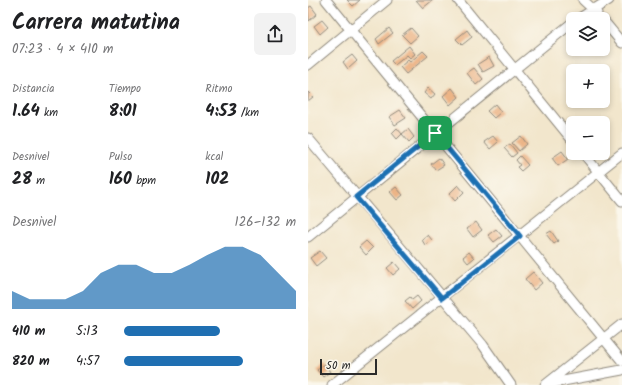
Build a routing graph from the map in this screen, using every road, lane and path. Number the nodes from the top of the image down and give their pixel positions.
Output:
1 (326, 0) edge
2 (386, 0) edge
3 (458, 0) edge
4 (583, 0) edge
5 (609, 0) edge
6 (595, 10) junction
7 (591, 12) edge
8 (566, 28) edge
9 (610, 29) edge
10 (351, 30) junction
11 (622, 43) edge
12 (308, 65) edge
13 (516, 70) junction
14 (566, 132) edge
15 (435, 133) junction
16 (308, 138) edge
17 (622, 153) edge
18 (589, 160) edge
19 (598, 172) junction
20 (356, 197) junction
21 (622, 201) edge
22 (520, 236) junction
23 (308, 237) edge
24 (442, 298) junction
25 (622, 324) edge
26 (604, 339) junction
27 (622, 361) edge
28 (622, 370) edge
29 (332, 385) edge
30 (511, 385) edge
31 (545, 385) edge

1 - 10 street
2 - 10 street
3 - 13 street
4 - 6 street
5 - 6 street
6 - 7 street
8 - 13 street
9 - 11 street
10 - 12 street
10 - 15 street
13 - 14 street
13 - 15 street
15 - 20 street
15 - 22 street
16 - 20 street
17 - 19 street
18 - 19 street
19 - 21 street
19 - 22 street
20 - 23 street
20 - 24 street
22 - 24 street
22 - 26 street
24 - 29 street
24 - 30 street
25 - 26 street
26 - 27 street
26 - 31 street
28 - 31 street

